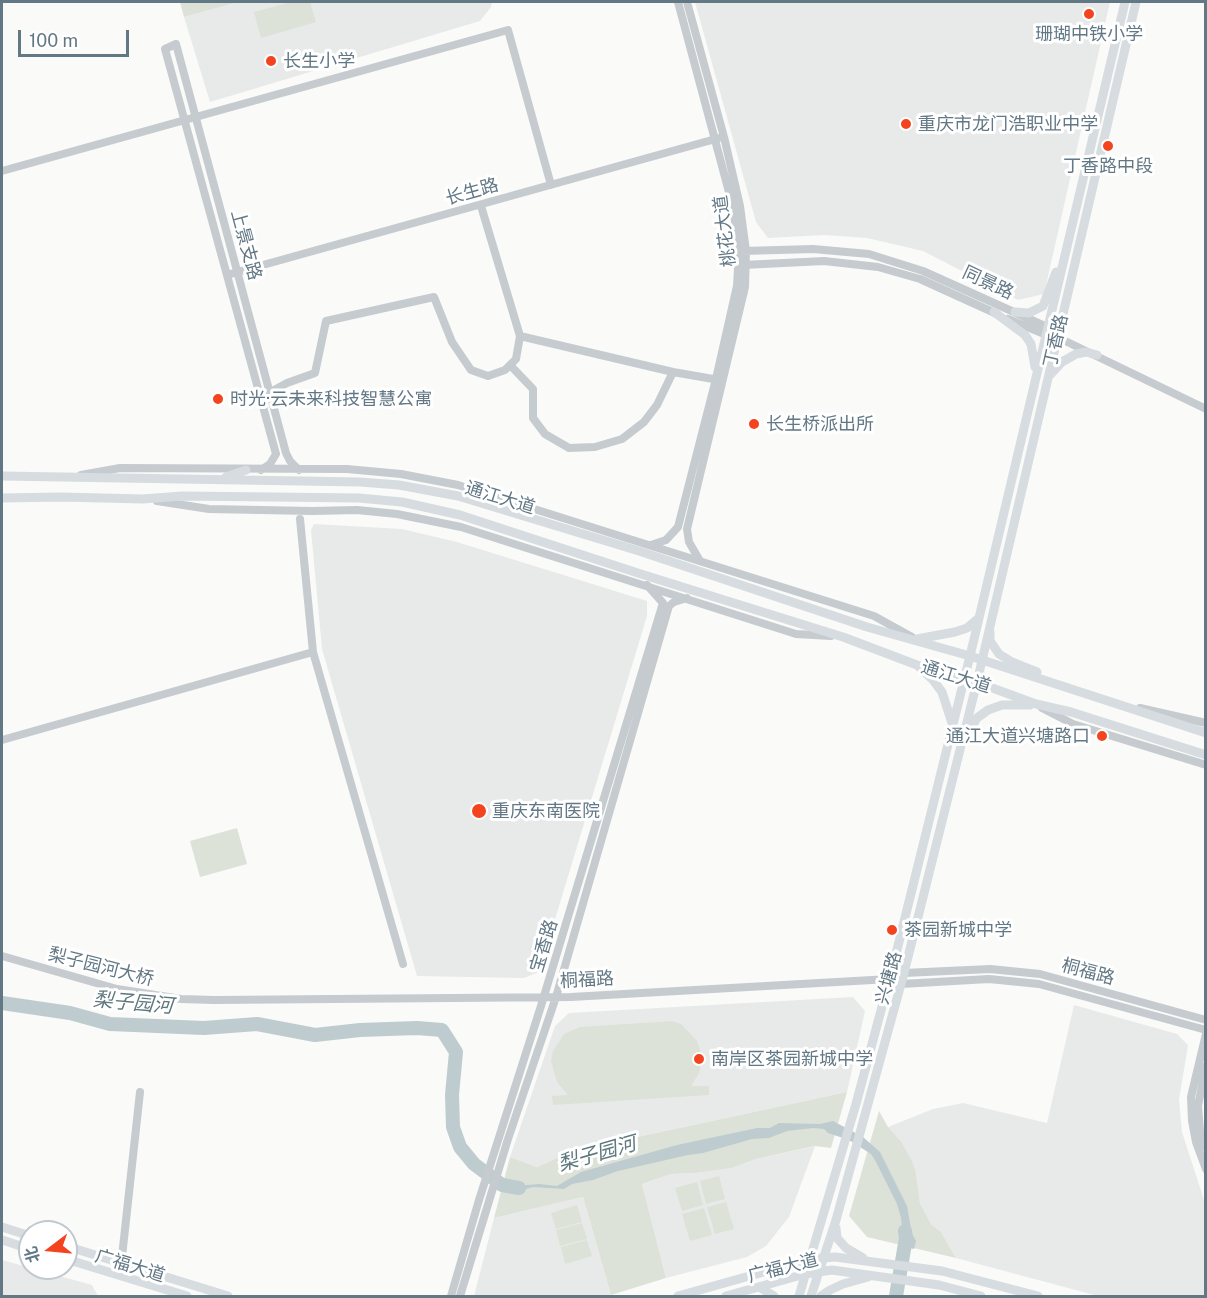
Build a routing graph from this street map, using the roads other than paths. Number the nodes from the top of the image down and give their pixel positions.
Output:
1 (678, 2) edge
2 (687, 2) edge
3 (1125, 2) edge
4 (1136, 2) edge
5 (196, 117) junction
6 (184, 120) junction
7 (720, 138) junction
8 (2, 171) edge
9 (551, 186) junction
10 (481, 206) junction
11 (742, 251) junction
12 (1063, 259) junction
13 (742, 265) junction
14 (238, 272) junction
15 (227, 275) junction
16 (994, 312) junction
17 (1015, 312) junction
18 (1046, 332) junction
19 (520, 336) junction
20 (1057, 337) junction
21 (1097, 355) junction
22 (510, 365) junction
23 (673, 372) junction
24 (1036, 375) junction
25 (720, 380) junction
26 (1047, 380) junction
27 (270, 393) junction
28 (261, 398) junction
29 (1206, 409) edge
30 (246, 470) junction
31 (261, 470) junction
32 (299, 470) junction
33 (2, 477) edge
34 (63, 478) junction
35 (218, 480) junction
36 (3, 498) edge
37 (143, 498) junction
38 (282, 510) junction
39 (312, 511) junction
40 (300, 519) junction
41 (651, 545) junction
42 (700, 561) junction
43 (647, 585) junction
44 (687, 598) junction
45 (666, 605) junction
46 (979, 618) junction
47 (989, 623) junction
48 (843, 637) junction
49 (916, 639) junction
50 (313, 652) junction
51 (970, 656) junction
52 (981, 659) junction
53 (917, 665) junction
54 (965, 678) junction
55 (976, 682) junction
56 (1065, 687) junction
57 (1110, 702) junction
58 (1036, 704) junction
59 (1206, 723) edge
60 (953, 724) junction
61 (1206, 733) edge
62 (2, 740) edge
63 (959, 751) junction
64 (1206, 755) edge
65 (1206, 765) edge
66 (2, 956) edge
67 (403, 964) dead end
68 (904, 974) junction
69 (890, 980) junction
70 (901, 984) junction
71 (544, 997) junction
72 (556, 997) junction
73 (214, 1000) joint
74 (1206, 1020) edge
75 (1206, 1032) edge
76 (1206, 1066) edge
77 (140, 1092) dead end
78 (1206, 1147) edge
79 (1206, 1169) edge
80 (836, 1220) junction
81 (2, 1227) edge
82 (18, 1232) edge
83 (2, 1240) edge
84 (18, 1245) edge
85 (78, 1250) edge
86 (824, 1258) junction
87 (810, 1260) junction
88 (867, 1260) junction
89 (78, 1263) edge
90 (121, 1263) junction
91 (819, 1271) junction
92 (805, 1274) junction
93 (120, 1275) junction
94 (874, 1276) junction
95 (759, 1287) junction
96 (188, 1296) edge
97 (228, 1296) edge
98 (452, 1296) edge
99 (460, 1296) edge
100 (678, 1296) edge
101 (726, 1296) edge
102 (774, 1296) edge
103 (799, 1296) edge
104 (811, 1296) edge
105 (821, 1296) edge
106 (981, 1296) edge
107 (1038, 1296) edge

1 - 7 street, 桃花大道
2 - 7 street, 桃花大道
3 - 12 main road, 丁香路
4 - 20 main road, 丁香路
5 - 6 street
5 - 6 street, 上景支路
5 - 9 street
5 - 14 street, 上景支路
6 - 8 street
6 - 15 street, 上景支路
7 - 9 street, 长生路
7 - 11 street, 桃花大道
9 - 10 street, 长生路
10 - 14 street, 长生路
10 - 19 street
11 - 13 street, 桃花大道
11 - 17 street, 同景路
12 - 17 main road
12 - 18 main road, 丁香路
13 - 16 street
13 - 25 street, 桃花大道
14 - 15 street, 长生路
14 - 27 street, 上景支路
15 - 28 street, 上景支路
16 - 18 street
16 - 24 main road
17 - 18 street, 同景路
18 - 20 street, 同景路
18 - 24 main road, 丁香路
19 - 22 street
19 - 23 street
20 - 21 street, 同景路
20 - 26 main road, 丁香路
21 - 26 main road
21 - 29 street, 同景路
22 - 23 street
22 - 27 street
23 - 25 street
24 - 46 main road, 丁香路
25 - 41 street, 桃花大道
25 - 42 street, 桃花大道
26 - 47 main road, 丁香路
27 - 28 street
27 - 32 street, 上景支路
28 - 31 street, 上景支路
30 - 31 street, 通江大道
30 - 34 street, 通江大道
30 - 35 main road
31 - 32 street, 通江大道
32 - 41 street, 通江大道
33 - 34 main road, 通江大道
34 - 35 main road, 通江大道
35 - 49 main road, 通江大道
36 - 37 main road, 通江大道
37 - 38 street, 通江大道
37 - 48 main road, 通江大道
38 - 39 street, 通江大道
38 - 40 street
39 - 40 street
39 - 43 street, 通江大道
40 - 50 street
41 - 42 street, 通江大道
42 - 49 street, 通江大道
43 - 44 street, 通江大道
43 - 45 street
44 - 45 street
44 - 48 street, 通江大道
45 - 71 street, 宝香路
45 - 72 street, 宝香路
46 - 49 main road
46 - 51 main road, 丁香路
47 - 52 main road, 丁香路
47 - 56 main road
48 - 53 main road, 通江大道
49 - 51 main road, 通江大道
50 - 62 street
50 - 67 street
51 - 52 main road, 通江大道
51 - 54 main road, 兴塘路
52 - 55 main road, 丁香路
52 - 56 main road, 通江大道
53 - 54 main road, 通江大道
53 - 60 main road
54 - 55 main road, 通江大道
54 - 60 main road, 兴塘路
55 - 58 main road, 通江大道
55 - 63 main road, 兴塘路
56 - 57 main road, 通江大道
57 - 59 street, 通江大道
57 - 61 main road, 通江大道
58 - 63 main road
58 - 64 main road, 通江大道
58 - 65 street, 通江大道
60 - 69 main road, 兴塘路
63 - 68 main road, 兴塘路
66 - 73 street, 梨子园河大桥
68 - 69 street, 桐福路
68 - 70 main road, 兴塘路
68 - 74 street, 桐福路
69 - 70 street, 桐福路
69 - 72 street, 桐福路
69 - 87 main road, 兴塘路
70 - 75 street, 桐福路
70 - 80 main road, 兴塘路
71 - 72 street, 桐福路
71 - 73 street, 桐福路
71 - 98 street, 宝香路
72 - 99 street, 宝香路
75 - 79 street
76 - 78 street
77 - 90 street
80 - 86 main road, 兴塘路
80 - 88 main road
81 - 82 main road
83 - 84 main road
85 - 90 main road, 广福大道
86 - 87 main road, 广福大道
86 - 88 main road, 广福大道
86 - 91 main road, 兴塘路
87 - 92 main road, 兴塘路
87 - 100 main road, 广福大道
88 - 107 main road, 广福大道
89 - 93 main road, 广福大道
90 - 93 street
90 - 97 main road, 广福大道
91 - 92 main road, 广福大道
91 - 94 main road, 广福大道
91 - 104 main road, 兴塘路
92 - 95 main road, 广福大道
92 - 103 main road, 兴塘路
93 - 96 main road, 广福大道
94 - 105 main road
94 - 106 main road, 广福大道
95 - 101 main road, 广福大道
95 - 102 main road

